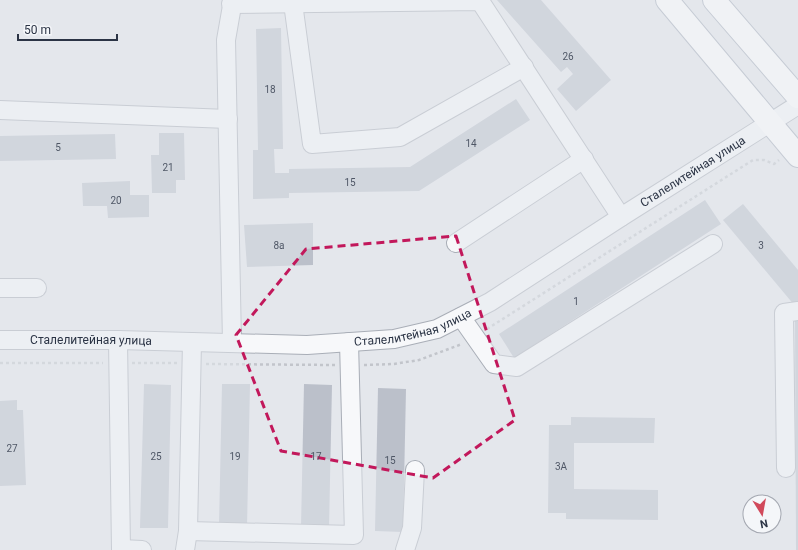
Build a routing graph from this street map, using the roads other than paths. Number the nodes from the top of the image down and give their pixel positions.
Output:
1 (667, 0) edge
2 (714, 0) edge
3 (232, 2) edge
4 (293, 3) junction
5 (524, 67) junction
6 (798, 98) edge
7 (798, 105) edge
8 (0, 110) edge
9 (228, 119) junction
10 (770, 123) junction
11 (792, 156) edge
12 (584, 159) junction
13 (622, 217) junction
14 (456, 243) dead end
15 (713, 244) dead end
16 (0, 288) edge
17 (37, 288) dead end
18 (798, 311) edge
19 (461, 317) junction
20 (0, 340) edge
21 (118, 340) junction
22 (192, 342) junction
23 (232, 342) junction
24 (349, 342) junction
25 (786, 468) dead end
26 (415, 470) dead end
27 (188, 531) junction
28 (330, 542) edge
29 (121, 550) edge
30 (142, 550) edge
31 (185, 550) edge
32 (406, 550) edge

1 - 10 main road
2 - 6 main road
3 - 4 street
3 - 9 street
4 - 5 street
4 - 5 street
5 - 12 street
7 - 10 street, Сталелитейная улица
8 - 9 street
9 - 23 street
10 - 11 main road
10 - 13 street, Сталелитейная улица
12 - 13 street
12 - 14 street
13 - 19 street, Сталелитейная улица
15 - 19 street
16 - 17 street
18 - 25 street
19 - 24 street, Сталелитейная улица
20 - 21 street, Сталелитейная улица
21 - 22 street, Сталелитейная улица
21 - 29 street
22 - 23 street, Сталелитейная улица
22 - 27 street
23 - 24 street, Сталелитейная улица
24 - 28 street
26 - 32 street
27 - 28 street
27 - 31 street
29 - 30 street

